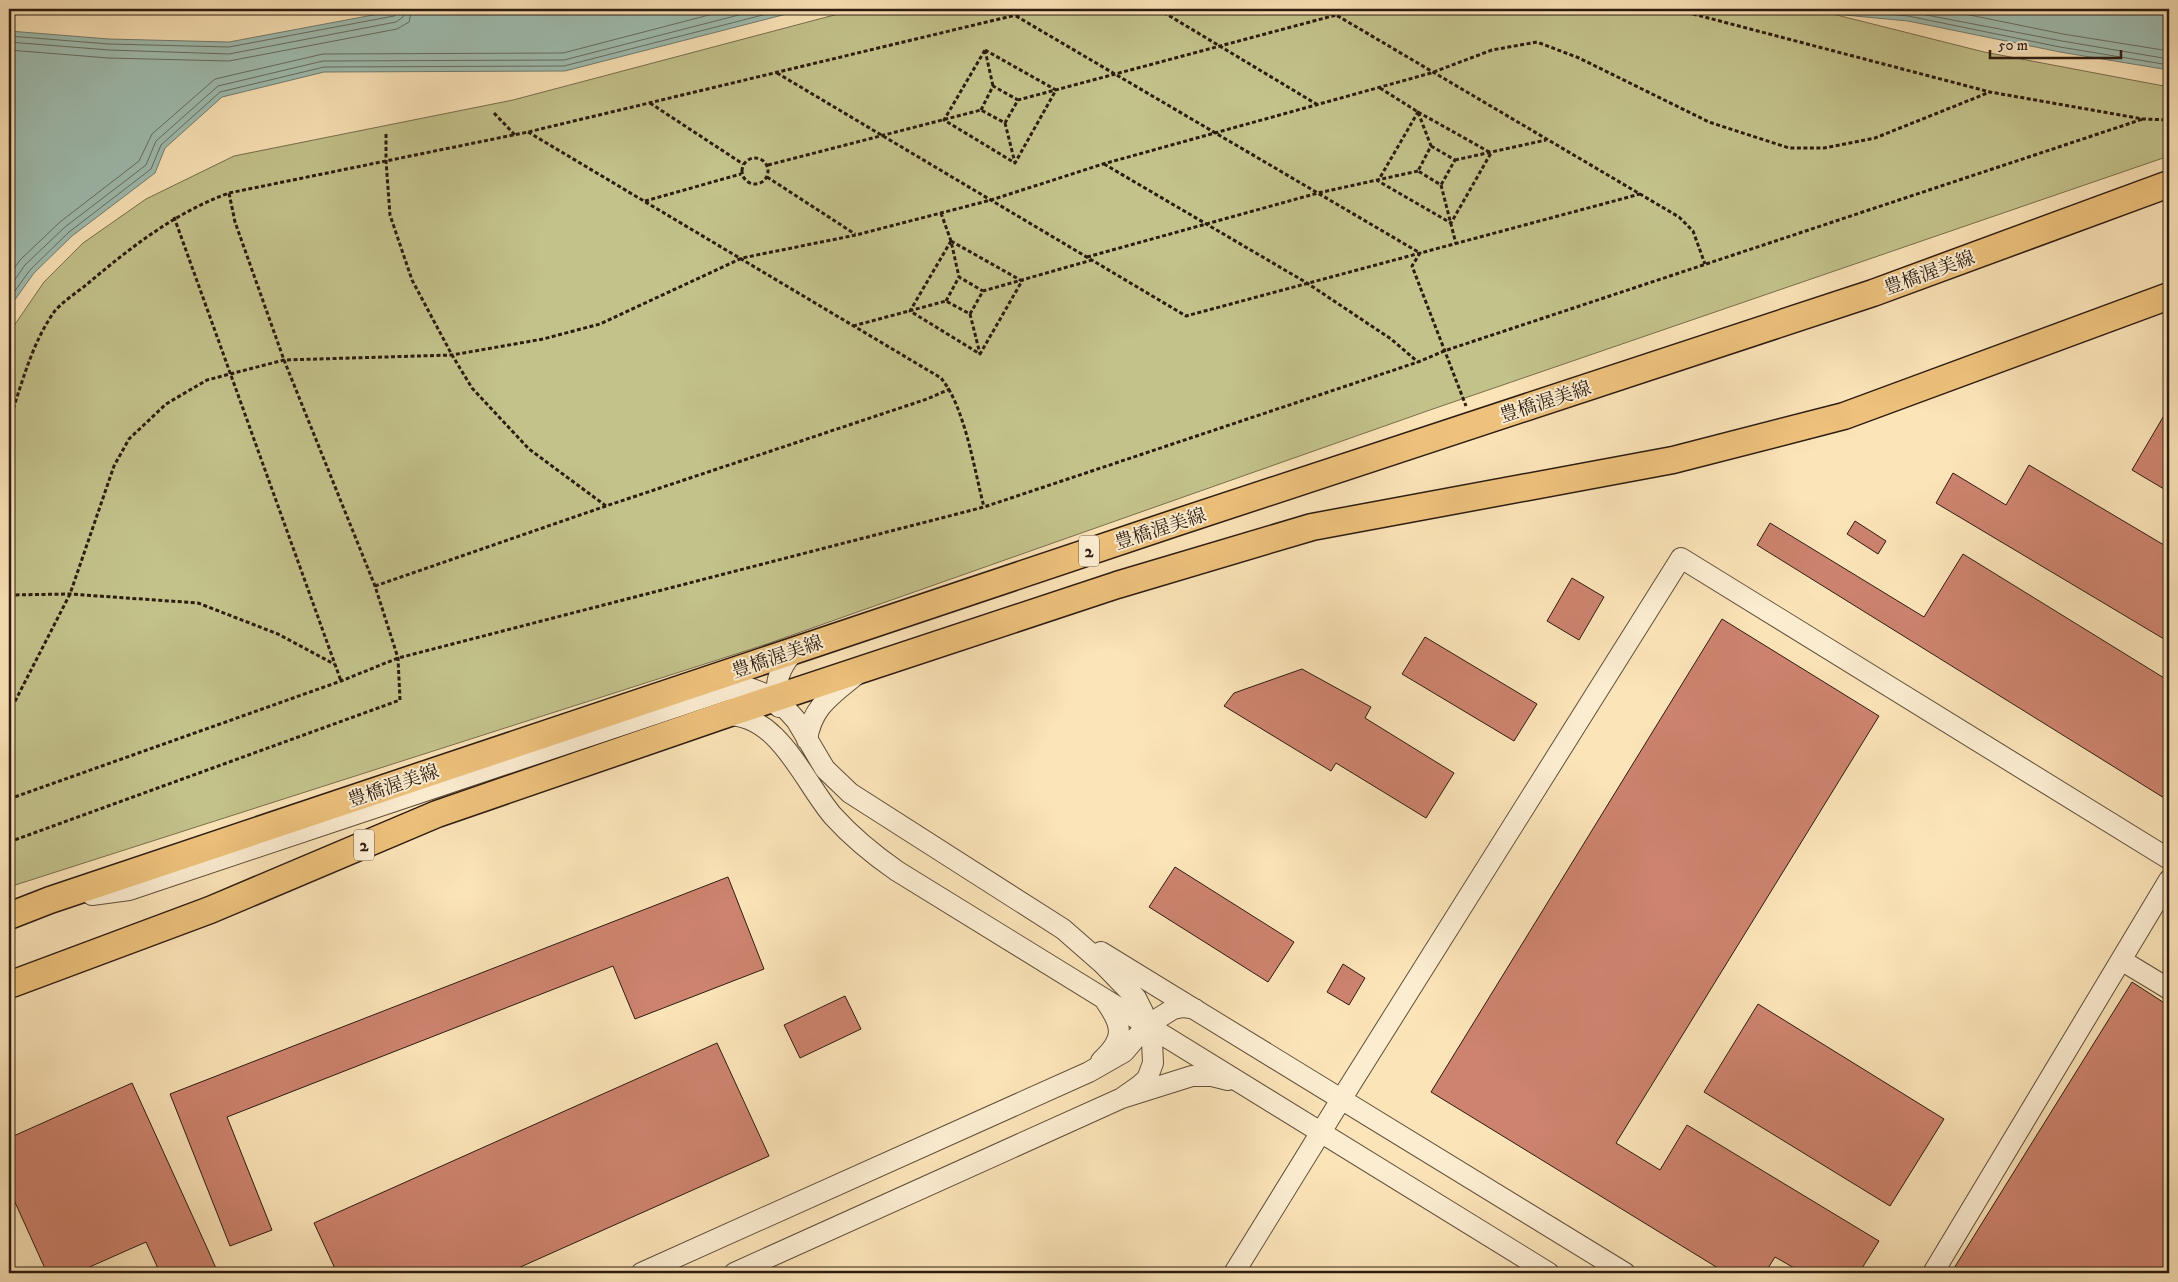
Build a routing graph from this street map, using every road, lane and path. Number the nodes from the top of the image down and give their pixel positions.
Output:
1 (1041, 9) edge
2 (1158, 9) edge
3 (1326, 9) edge
4 (1674, 9) edge
5 (1336, 15) junction
6 (1015, 16) junction
7 (1220, 46) junction
8 (985, 50) junction
9 (777, 73) junction
10 (1431, 73) junction
11 (1113, 75) junction
12 (993, 86) junction
13 (1380, 88) junction
14 (1056, 90) junction
15 (1990, 92) junction
16 (1018, 100) junction
17 (650, 103) junction
18 (1318, 105) junction
19 (981, 110) junction
20 (1418, 112) junction
21 (494, 113) dead end
22 (2142, 119) junction
23 (944, 120) junction
24 (2169, 120) edge
25 (1004, 123) junction
26 (528, 132) junction
27 (386, 134) dead end
28 (1217, 134) junction
29 (515, 135) junction
30 (883, 136) junction
31 (1546, 140) junction
32 (1431, 146) junction
33 (1491, 153) junction
34 (1455, 160) junction
35 (386, 161) junction
36 (1015, 163) junction
37 (743, 164) junction
38 (1103, 164) junction
39 (768, 165) junction
40 (1418, 171) junction
41 (741, 174) junction
42 (767, 177) junction
43 (1378, 181) junction
44 (1441, 184) junction
45 (2169, 184) edge
46 (229, 193) junction
47 (1318, 194) junction
48 (1640, 194) junction
49 (991, 200) junction
50 (644, 201) junction
51 (941, 213) junction
52 (174, 217) junction
53 (1452, 223) junction
54 (1207, 225) junction
55 (856, 235) junction
56 (951, 241) junction
57 (1456, 244) junction
58 (1420, 253) junction
59 (1086, 257) junction
60 (742, 258) junction
61 (1092, 260) junction
62 (1705, 264) junction
63 (959, 276) junction
64 (1022, 281) junction
65 (1307, 283) junction
66 (983, 291) junction
67 (2169, 296) edge
68 (946, 301) junction
69 (910, 311) junction
70 (970, 314) junction
71 (853, 326) junction
72 (1444, 351) junction
73 (980, 354) junction
74 (452, 355) junction
75 (284, 360) junction
76 (1418, 362) junction
77 (230, 373) junction
78 (950, 389) junction
79 (9, 421) edge
80 (1474, 425) junction
81 (606, 506) junction
82 (984, 506) junction
83 (374, 586) junction
84 (70, 594) junction
85 (9, 595) edge
86 (796, 650) junction
87 (398, 658) junction
88 (335, 665) junction
89 (866, 667) junction
90 (341, 681) junction
91 (776, 698) junction
92 (9, 713) edge
93 (724, 715) junction
94 (807, 740) junction
95 (807, 779) junction
96 (9, 799) edge
97 (9, 842) edge
98 (2169, 859) edge
99 (2169, 880) edge
100 (50, 900) junction
101 (9, 916) edge
102 (1063, 929) junction
103 (2121, 960) junction
104 (9, 985) edge
105 (2169, 989) edge
106 (1104, 1000) junction
107 (1194, 1008) junction
108 (1146, 1026) junction
109 (1089, 1072) junction
110 (1238, 1082) junction
111 (1122, 1098) junction
112 (1342, 1098) junction
113 (1320, 1132) junction
114 (641, 1273) edge
115 (734, 1273) edge
116 (1234, 1273) edge
117 (1549, 1273) edge
118 (1625, 1273) edge
119 (1933, 1273) edge

1 - 6 path
2 - 7 path
3 - 5 path
4 - 15 path
5 - 7 path
5 - 10 path
6 - 9 path
6 - 11 path
7 - 11 path
7 - 18 path
8 - 12 path
8 - 14 path
8 - 23 path
9 - 17 path
9 - 30 path
10 - 13 path
10 - 15 path
10 - 31 path
11 - 14 path
11 - 28 path
12 - 16 path
12 - 19 path
13 - 18 path
13 - 20 path
14 - 16 path
14 - 36 path
15 - 22 path
16 - 25 path
17 - 26 path
17 - 37 path
18 - 28 path
19 - 23 path
19 - 25 path
20 - 32 path
20 - 33 path
20 - 43 path
21 - 29 path
22 - 24 path
22 - 62 path
23 - 30 path
23 - 36 path
25 - 36 path
26 - 29 path
26 - 50 path
27 - 35 path
28 - 38 path
28 - 47 path
29 - 35 path
30 - 39 path
30 - 49 path
31 - 33 path
31 - 48 path
32 - 34 path
32 - 40 path
33 - 34 path
33 - 53 path
34 - 44 path
35 - 46 path
35 - 74 path
37 - 39 path
37 - 41 path
38 - 49 path
38 - 54 path
39 - 42 path
40 - 43 path
40 - 44 path
41 - 42 path
41 - 50 path
42 - 55 path
43 - 47 path
43 - 53 path
44 - 53 path
45 - 80 main road, 豊橋渥美線 / 2
46 - 52 path
46 - 75 path
47 - 54 path
47 - 58 path
48 - 57 path
48 - 62 path
49 - 51 path
49 - 59 path
50 - 60 path
51 - 55 path
51 - 56 path
52 - 77 path
52 - 79 path
53 - 57 path
54 - 59 path
54 - 65 path
55 - 60 path
56 - 63 path
56 - 64 path
56 - 69 path
57 - 58 path
58 - 65 path
58 - 72 path
59 - 61 path
60 - 71 path
60 - 74 path
61 - 64 path
61 - 65 path
62 - 72 path
63 - 66 path
63 - 68 path
64 - 66 path
64 - 73 path
65 - 76 path
66 - 70 path
67 - 89 main road, 豊橋渥美線 / 2
68 - 69 path
68 - 70 path
69 - 71 path
69 - 73 path
70 - 73 path
71 - 78 path
72 - 76 path
72 - 80 path
74 - 75 path
74 - 81 path
75 - 77 path
75 - 83 path
76 - 82 path
77 - 84 path
77 - 88 path
78 - 81 path
78 - 82 path
80 - 86 main road, 豊橋渥美線 / 2
81 - 83 path
82 - 87 path
83 - 87 path
84 - 85 path
84 - 88 path
84 - 92 path
86 - 91 street
86 - 100 main road, 豊橋渥美線 / 2
87 - 90 path
87 - 97 path
88 - 90 path
89 - 91 main road, 豊橋渥美線 / 2
89 - 94 street
90 - 96 path
91 - 93 main road, 豊橋渥美線 / 2
91 - 94 street
91 - 95 street
91 - 100 street
93 - 95 street
93 - 104 main road, 豊橋渥美線 / 2
94 - 102 street
95 - 106 street
98 - 112 street
99 - 103 street
100 - 101 main road, 豊橋渥美線 / 2
102 - 107 street
102 - 108 street
103 - 105 street
103 - 119 street
106 - 108 street
106 - 109 street
107 - 108 street
107 - 112 street
108 - 109 street
108 - 110 street
108 - 111 street
109 - 114 street
110 - 111 street
110 - 113 street
111 - 115 street
112 - 113 street
112 - 118 street
113 - 116 street
113 - 117 street

